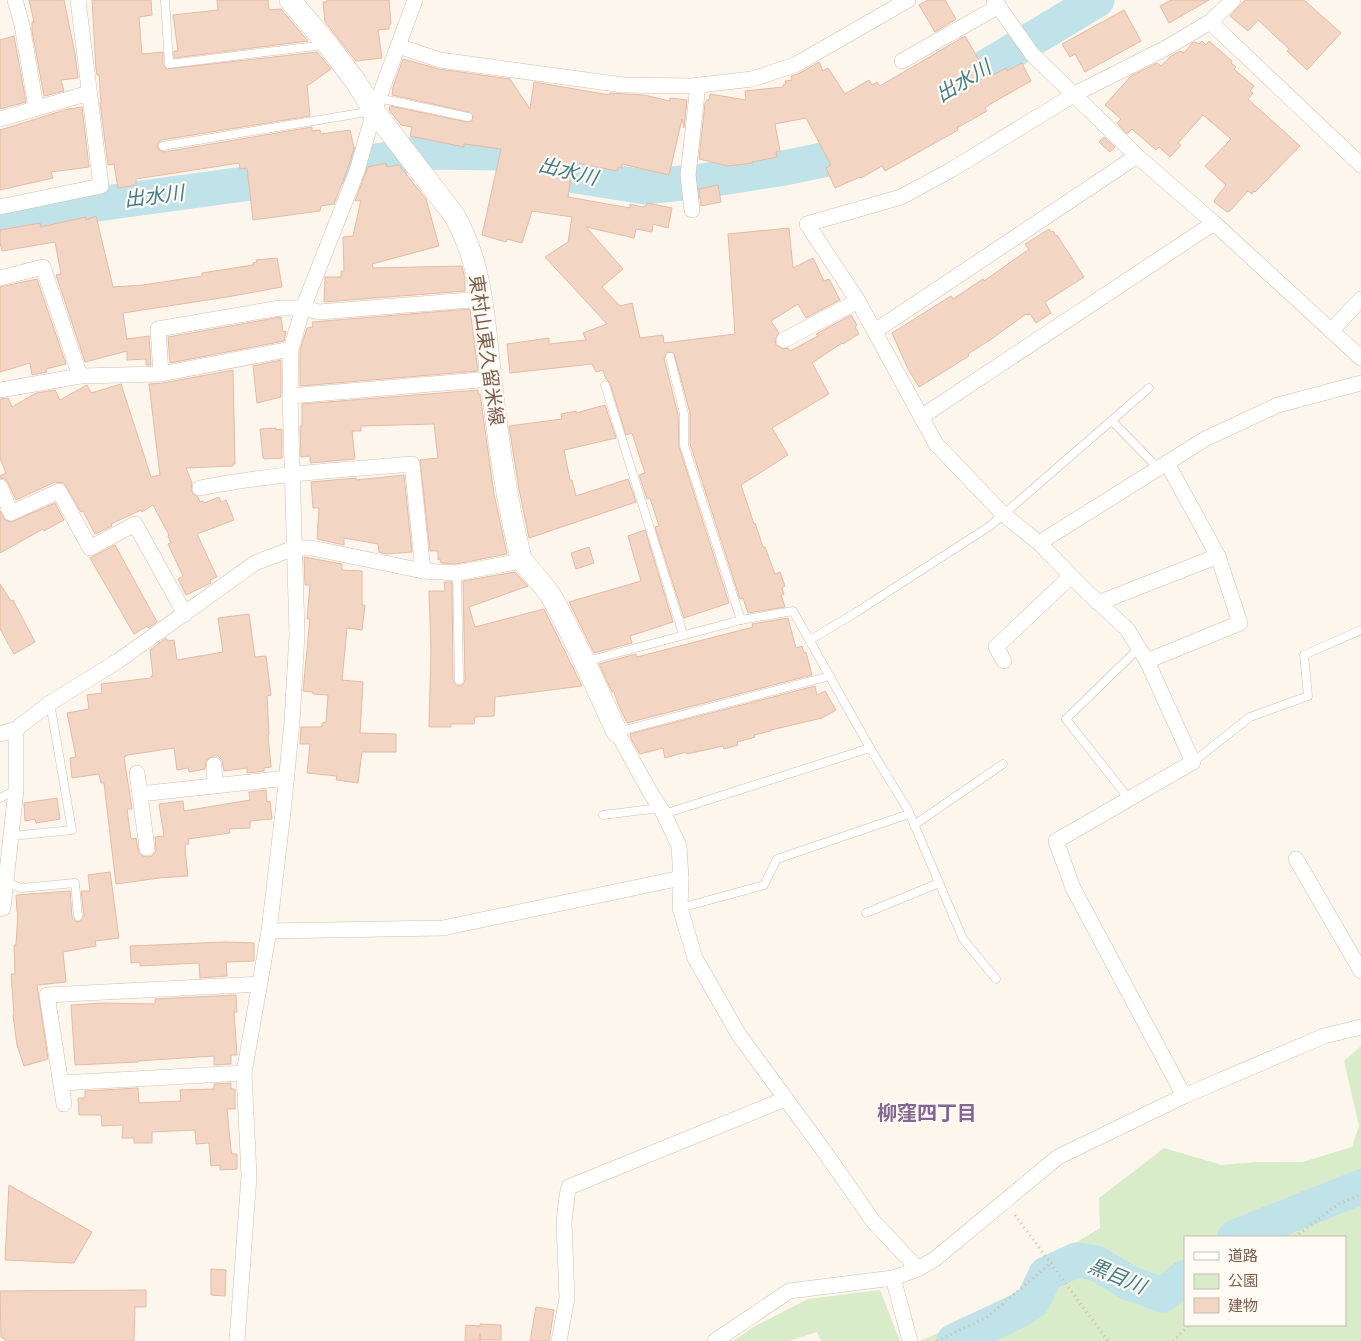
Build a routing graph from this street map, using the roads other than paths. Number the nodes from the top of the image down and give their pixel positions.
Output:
1 (15, 0) edge
2 (78, 0) edge
3 (165, 0) edge
4 (290, 0) edge
5 (415, 0) edge
6 (908, 0) edge
7 (1233, 0) edge
8 (996, 3) edge
9 (1210, 22) junction
10 (328, 45) junction
11 (398, 46) junction
12 (902, 61) dead end
13 (698, 85) junction
14 (89, 93) junction
15 (1075, 94) junction
16 (376, 105) junction
17 (36, 107) junction
18 (468, 117) dead end
19 (0, 118) edge
20 (162, 146) dead end
21 (1137, 156) junction
22 (1361, 165) edge
23 (0, 207) edge
24 (692, 210) dead end
25 (1214, 224) junction
26 (0, 278) edge
27 (483, 299) junction
28 (1361, 299) edge
29 (858, 300) junction
30 (303, 308) junction
31 (875, 331) junction
32 (1331, 332) junction
33 (784, 340) dead end
34 (291, 350) junction
35 (670, 358) dead end
36 (1361, 358) edge
37 (161, 374) junction
38 (80, 376) junction
39 (491, 379) junction
40 (1361, 383) edge
41 (605, 385) dead end
42 (1149, 388) dead end
43 (0, 390) edge
44 (290, 396) junction
45 (921, 417) junction
46 (1112, 421) junction
47 (1162, 466) junction
48 (293, 474) junction
49 (0, 488) edge
50 (200, 488) dead end
51 (1003, 514) junction
52 (1039, 543) junction
53 (294, 548) junction
54 (1218, 556) junction
55 (522, 561) junction
56 (422, 570) junction
57 (457, 573) junction
58 (1070, 576) junction
59 (1098, 603) junction
60 (185, 614) junction
61 (741, 620) junction
62 (1361, 630) edge
63 (683, 634) junction
64 (810, 640) junction
65 (1143, 654) junction
66 (1004, 660) dead end
67 (585, 661) junction
68 (830, 676) junction
69 (459, 680) dead end
70 (50, 703) junction
71 (16, 729) junction
72 (617, 732) junction
73 (0, 734) edge
74 (870, 748) junction
75 (1193, 762) junction
76 (1003, 764) dead end
77 (214, 765) dead end
78 (138, 773) dead end
79 (287, 778) junction
80 (215, 786) junction
81 (16, 790) junction
82 (140, 794) junction
83 (0, 798) edge
84 (1129, 799) junction
85 (662, 811) junction
86 (909, 814) junction
87 (603, 815) dead end
88 (914, 825) junction
89 (12, 836) junction
90 (147, 848) dead end
91 (1296, 859) dead end
92 (681, 878) junction
93 (6, 882) junction
94 (938, 883) junction
95 (680, 908) junction
96 (0, 909) edge
97 (866, 913) dead end
98 (78, 916) dead end
99 (269, 931) junction
100 (1361, 971) edge
101 (996, 979) dead end
102 (258, 984) junction
103 (1361, 1027) edge
104 (244, 1073) junction
105 (61, 1083) junction
106 (1184, 1096) junction
107 (785, 1099) junction
108 (64, 1104) dead end
109 (918, 1269) junction
110 (893, 1278) junction
111 (237, 1341) edge
112 (559, 1341) edge
113 (715, 1341) edge
114 (910, 1341) edge

1 - 17 street
2 - 14 street
3 - 10 lane
4 - 10 main road, 東村山東久留米線
5 - 11 street
6 - 13 street
7 - 9 street
8 - 12 street
8 - 15 street
9 - 15 street
9 - 22 street
10 - 16 main road, 東村山東久留米線
11 - 13 street
11 - 16 street
13 - 24 street
14 - 17 street
14 - 23 street
15 - 21 street
15 - 29 street
16 - 18 lane
16 - 20 lane
16 - 27 main road, 東村山東久留米線
16 - 30 street
17 - 19 street
21 - 25 street
21 - 31 street
25 - 32 street
25 - 45 street
26 - 38 street
27 - 30 street
27 - 39 main road, 東村山東久留米線
28 - 32 street
29 - 31 street
29 - 33 street
30 - 34 street
30 - 37 street
31 - 45 street
32 - 36 street
34 - 37 street
34 - 44 street
35 - 61 lane
37 - 38 street
38 - 43 street
39 - 44 street
39 - 55 main road, 東村山東久留米線
40 - 47 street
41 - 63 lane
42 - 46 lane
44 - 48 street
45 - 51 street
46 - 47 lane
46 - 51 lane
47 - 52 street
47 - 54 street
48 - 50 street
48 - 53 street
48 - 56 street
49 - 60 street
51 - 52 street
51 - 64 lane
52 - 58 street
53 - 56 street
53 - 60 street
53 - 79 street
54 - 59 street
54 - 65 street
55 - 57 street
55 - 67 main road
56 - 57 street
57 - 69 lane
58 - 59 street
58 - 66 street
59 - 65 street
60 - 70 street
61 - 63 lane
61 - 64 lane
62 - 75 lane
63 - 67 lane
64 - 68 lane
65 - 75 street
65 - 84 lane
67 - 72 main road
68 - 72 lane
68 - 74 lane
70 - 71 street
70 - 89 lane
71 - 73 street
71 - 81 street
72 - 85 street
74 - 85 lane
74 - 86 lane
75 - 84 street
76 - 88 lane
77 - 80 street
78 - 82 street
79 - 80 street
79 - 99 street
80 - 82 street
81 - 83 lane
81 - 89 street
82 - 90 street
84 - 106 street
85 - 87 lane
85 - 92 street
86 - 88 lane
86 - 95 lane
88 - 94 lane
89 - 93 street
91 - 100 street
92 - 95 street
92 - 99 street
93 - 96 street
93 - 98 lane
94 - 97 lane
94 - 101 lane
95 - 107 street
99 - 102 street
102 - 104 street
102 - 105 street
103 - 106 street
104 - 105 street
104 - 111 street
105 - 108 street
106 - 109 street
107 - 109 street
107 - 112 street
109 - 110 street
110 - 113 street
110 - 114 street

